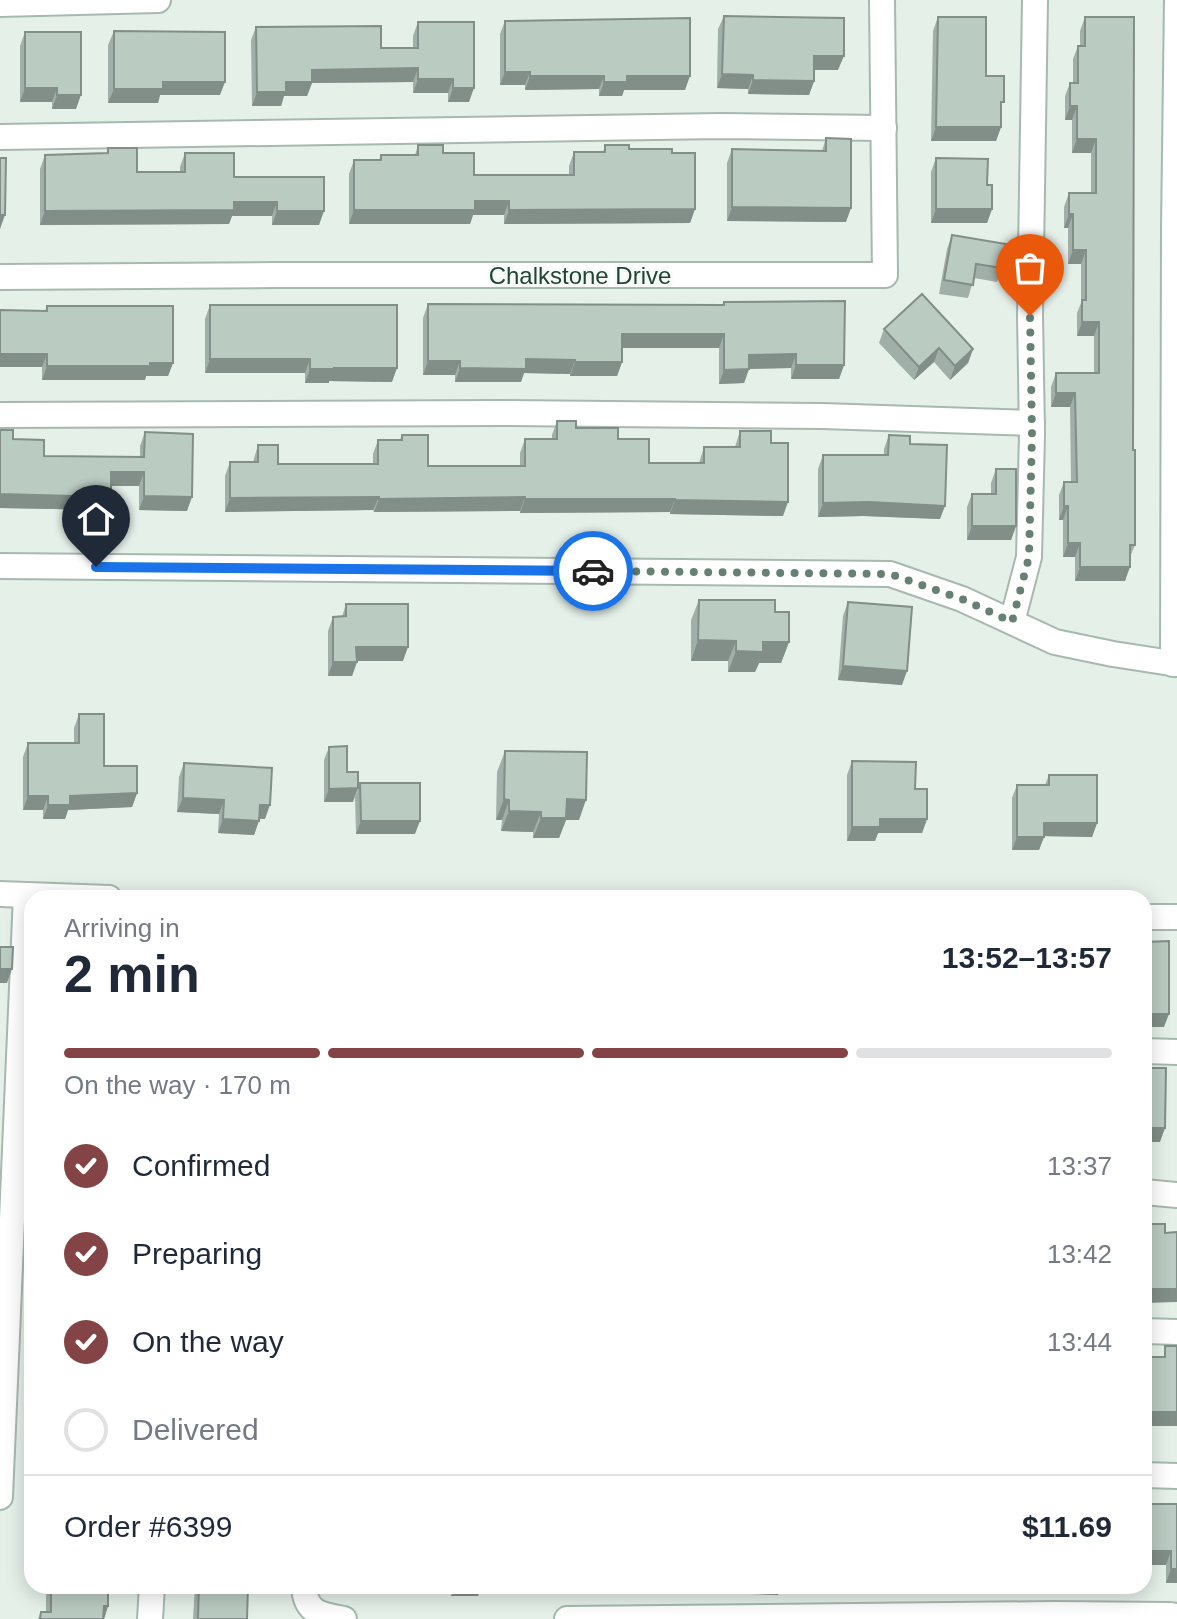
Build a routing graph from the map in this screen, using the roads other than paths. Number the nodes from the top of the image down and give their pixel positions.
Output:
1 (158, 0) edge
2 (882, 0) edge
3 (1035, 0) edge
4 (1177, 0) edge
5 (0, 4) edge
6 (884, 128) junction
7 (0, 137) edge
8 (0, 277) edge
9 (0, 415) edge
10 (1032, 423) junction
11 (0, 566) edge
12 (1012, 622) junction
13 (1175, 664) edge
14 (0, 894) edge
15 (24, 895) edge
16 (1152, 917) edge
17 (1177, 917) edge
18 (24, 941) edge
19 (1152, 1051) edge
20 (1177, 1052) edge
21 (1152, 1193) edge
22 (1177, 1195) edge
23 (1152, 1331) edge
24 (1177, 1332) edge
25 (1152, 1475) edge
26 (1177, 1476) edge
27 (0, 1497) edge
28 (152, 1594) edge
29 (304, 1594) edge
30 (1177, 1616) edge
31 (150, 1619) edge
32 (344, 1619) edge
33 (567, 1619) edge

1 - 5 street
2 - 6 street, Chalkstone Drive
3 - 10 street
4 - 13 street
6 - 7 street
6 - 8 street, Chalkstone Drive
9 - 10 street
10 - 12 street
11 - 12 street
12 - 13 street
14 - 15 street
16 - 17 street
18 - 27 street
19 - 20 street
21 - 22 street
23 - 24 street
25 - 26 street
28 - 31 street
29 - 32 street
30 - 33 street

